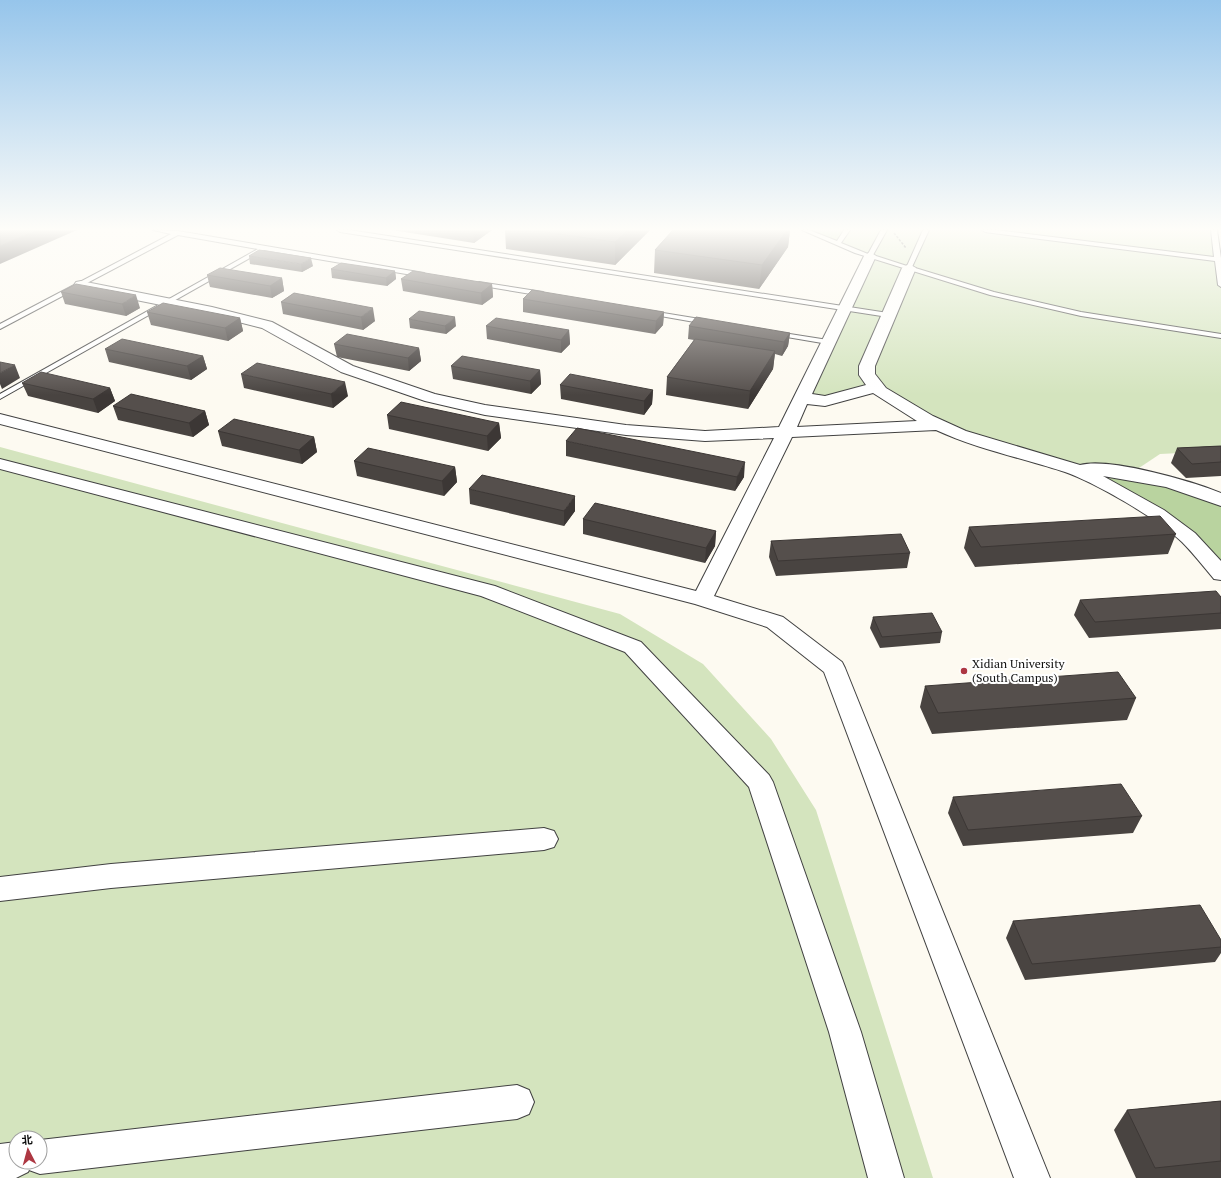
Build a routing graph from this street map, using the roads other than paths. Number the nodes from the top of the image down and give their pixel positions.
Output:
1 (81, 285) joint
2 (197, 285) edge
3 (487, 285) edge
4 (696, 285) edge
5 (856, 285) edge
6 (901, 285) edge
7 (968, 285) edge
8 (553, 296) edge
9 (169, 301) junction
10 (845, 308) junction
11 (647, 312) edge
12 (888, 315) junction
13 (710, 323) edge
14 (0, 327) edge
15 (773, 333) edge
16 (1221, 336) edge
17 (828, 342) junction
18 (876, 387) junction
19 (0, 397) edge
20 (802, 398) junction
21 (0, 419) edge
22 (938, 425) junction
23 (785, 433) junction
24 (0, 464) edge
25 (1073, 469) junction
26 (1221, 500) edge
27 (1221, 574) edge
28 (702, 599) junction
29 (544, 839) dead end
30 (0, 889) edge
31 (517, 1102) dead end
32 (48, 1157) edge
33 (886, 1178) edge
34 (1032, 1178) edge

1 - 9 street
1 - 14 lane
2 - 9 lane
3 - 8 lane
4 - 10 lane
5 - 10 street
6 - 12 street
7 - 16 lane
9 - 19 lane
9 - 23 street
10 - 12 lane
10 - 17 street
11 - 13 lane
12 - 18 street
15 - 17 lane
17 - 20 street
18 - 20 street
18 - 22 street
20 - 23 street
21 - 28 street
22 - 23 street
22 - 25 street
23 - 28 street
24 - 33 street
25 - 26 street
25 - 27 street
28 - 34 street
29 - 30 street
31 - 32 street

